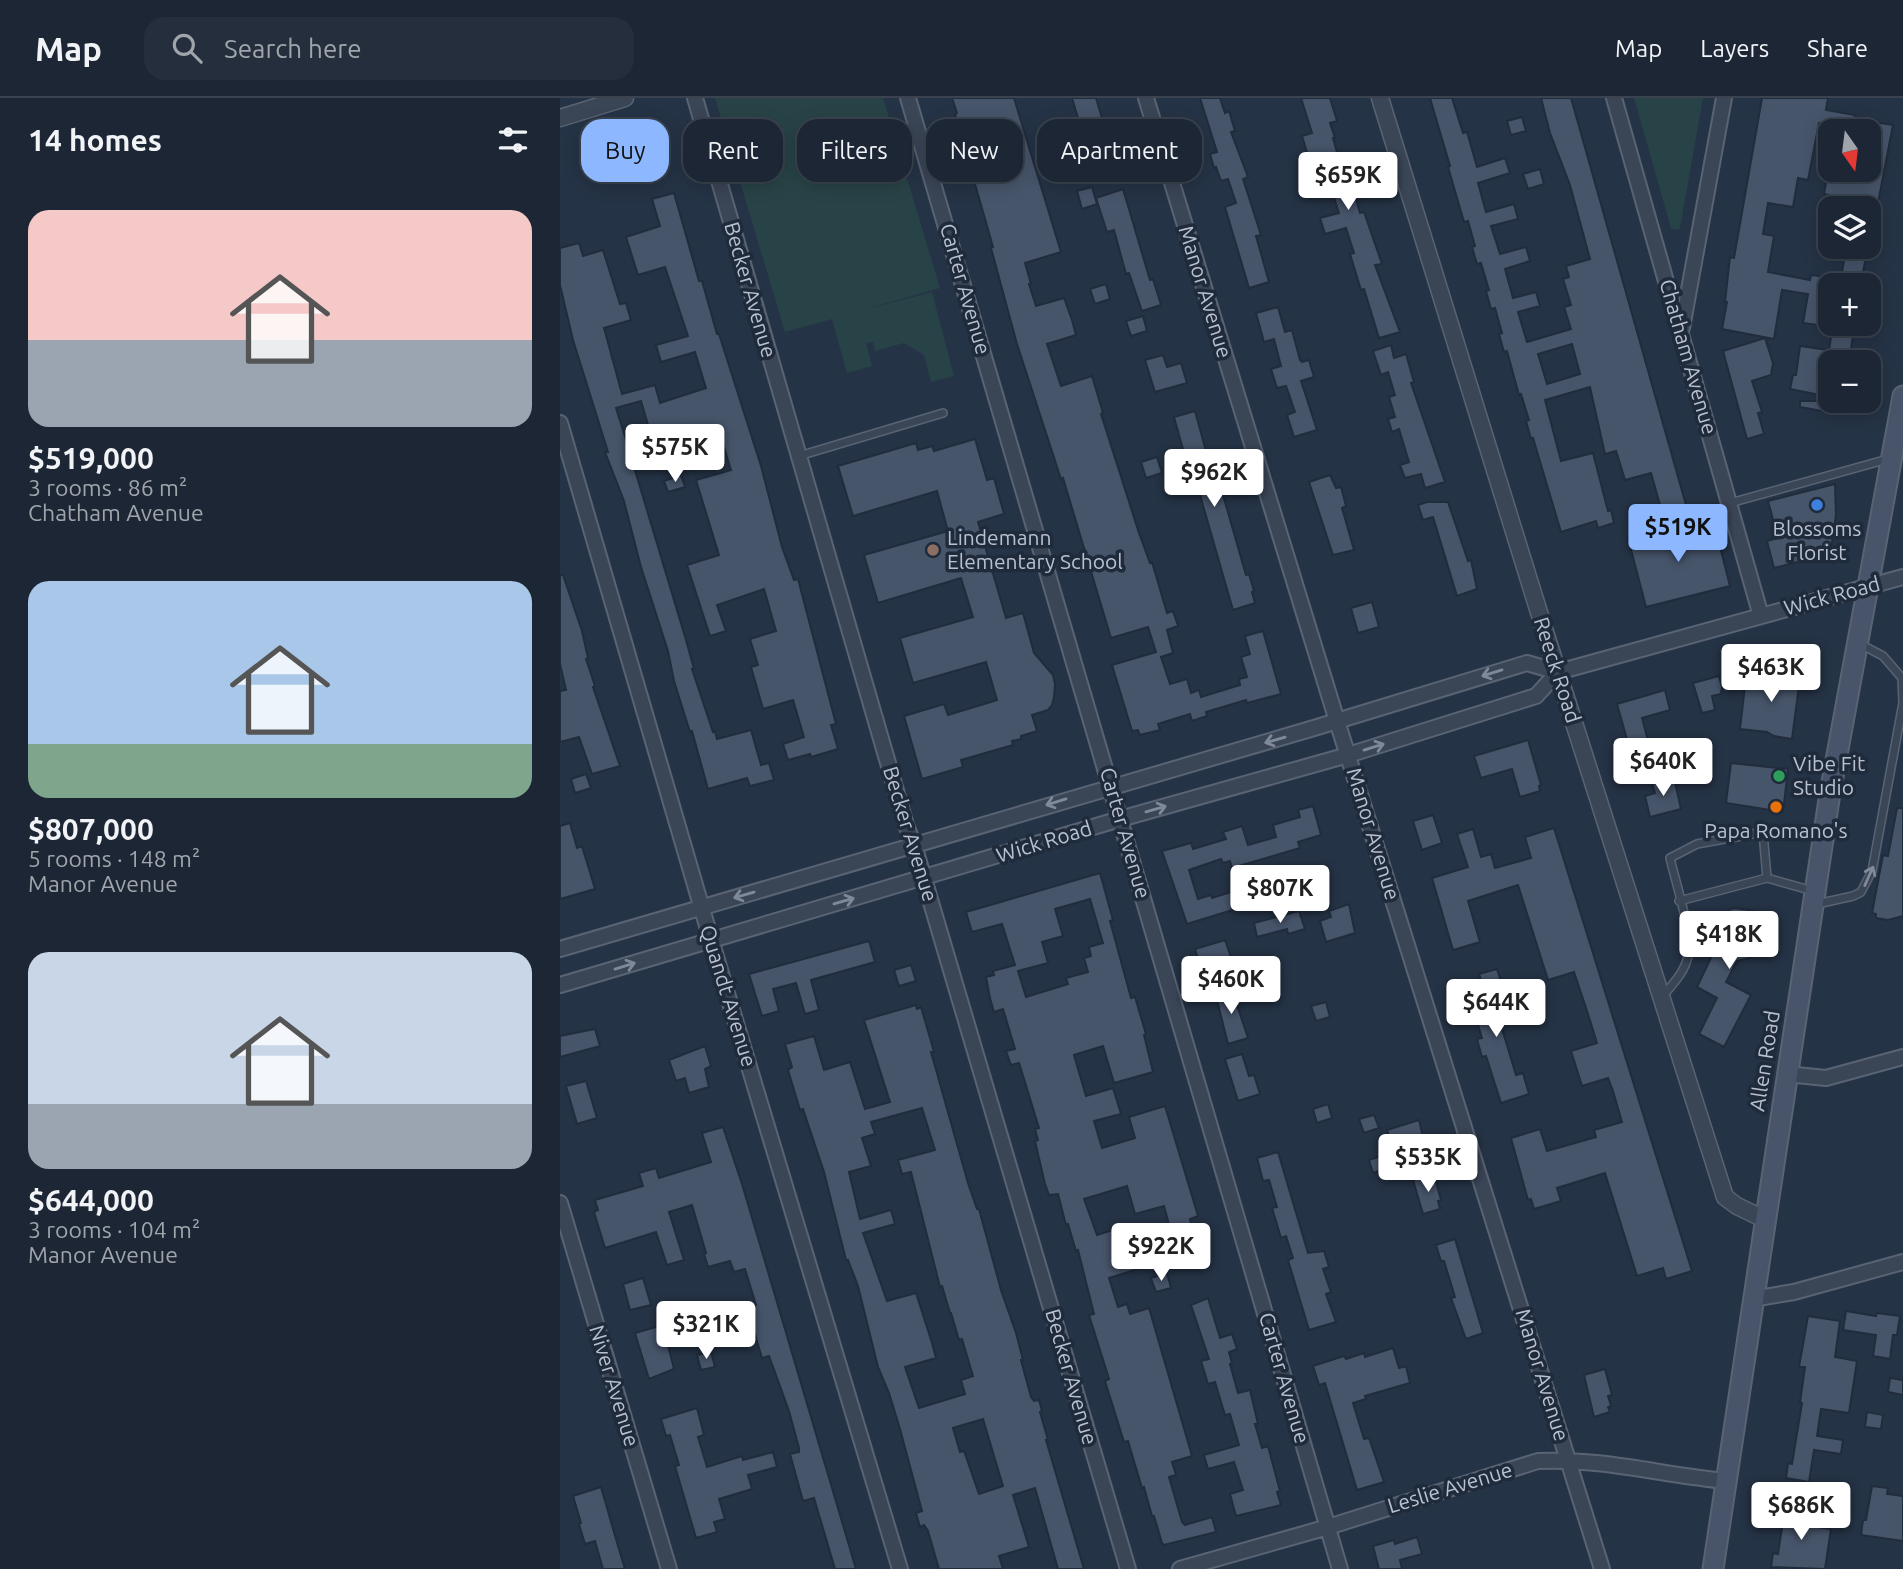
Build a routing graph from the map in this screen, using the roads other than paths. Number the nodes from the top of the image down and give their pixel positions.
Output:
1 (625, 98) edge
2 (695, 98) edge
3 (908, 98) edge
4 (1146, 98) edge
5 (1380, 98) edge
6 (1614, 98) edge
7 (1724, 98) edge
8 (560, 118) edge
9 (1681, 333) junction
10 (1903, 396) edge
11 (943, 414) dead end
12 (560, 423) edge
13 (798, 456) junction
14 (1892, 458) junction
15 (1730, 503) junction
16 (1903, 577) edge
17 (1868, 587) junction
18 (1761, 616) junction
19 (1858, 642) junction
20 (1558, 672) junction
21 (1337, 721) junction
22 (1348, 755) junction
23 (1111, 786) junction
24 (1121, 819) junction
25 (914, 845) junction
26 (924, 877) junction
27 (1767, 878) junction
28 (1813, 898) junction
29 (1679, 901) junction
30 (702, 907) junction
31 (712, 941) junction
32 (560, 949) edge
33 (560, 985) edge
34 (1661, 998) junction
35 (1903, 1057) edge
36 (1786, 1074) junction
37 (560, 1203) edge
38 (1764, 1219) junction
39 (1903, 1262) edge
40 (1752, 1299) junction
41 (1569, 1459) junction
42 (1726, 1481) junction
43 (1328, 1527) junction
44 (669, 1569) edge
45 (900, 1569) edge
46 (1128, 1569) edge
47 (1181, 1569) edge
48 (1340, 1569) edge
49 (1602, 1569) edge
50 (1713, 1569) edge

1 - 8 street
2 - 13 street, Becker Avenue
3 - 23 street, Carter Avenue
4 - 21 street, Manor Avenue
5 - 20 street, Reeck Road
6 - 9 street, Chatham Avenue
7 - 9 street
9 - 15 street, Chatham Avenue
10 - 14 main road, Allen Road
11 - 13 lane
12 - 30 street, Quandt Avenue
13 - 25 street, Becker Avenue
14 - 15 lane
14 - 17 main road, Allen Road
15 - 18 street, Chatham Avenue
16 - 17 street, Wick Road
17 - 18 street, Wick Road
17 - 19 main road, Allen Road
18 - 20 street, Wick Road
19 - 28 main road, Allen Road
28 -> 19 lane
20 -> 21 street, Wick Road
22 -> 20 street, Wick Road
20 - 34 street, Reeck Road
21 - 22 street, Manor Avenue
21 -> 23 street, Wick Road
24 -> 22 street, Wick Road
22 - 41 street, Manor Avenue
23 - 24 street, Carter Avenue
23 -> 25 street, Wick Road
24 - 26 street, Wick Road
24 - 43 street, Carter Avenue
25 - 26 street, Becker Avenue
25 -> 30 street, Wick Road
31 -> 26 street, Wick Road
26 - 46 street, Becker Avenue
27 - 28 lane
27 - 29 lane
27 - 29 lane
28 - 36 main road, Allen Road
29 - 34 lane
30 - 31 street, Quandt Avenue
30 - 32 street, Wick Road
33 -> 31 street, Wick Road
31 - 45 street, Quandt Avenue
34 - 38 street, Reeck Road
35 - 36 street
36 - 38 main road, Allen Road
37 - 44 street, Niver Avenue
38 - 40 main road, Allen Road
39 - 40 street
40 - 42 main road, Allen Road
41 - 42 street, Leslie Avenue
41 - 43 street, Leslie Avenue
41 - 49 street, Manor Avenue
42 - 50 main road, Allen Road
43 - 47 street, Leslie Avenue
43 - 48 street, Carter Avenue

